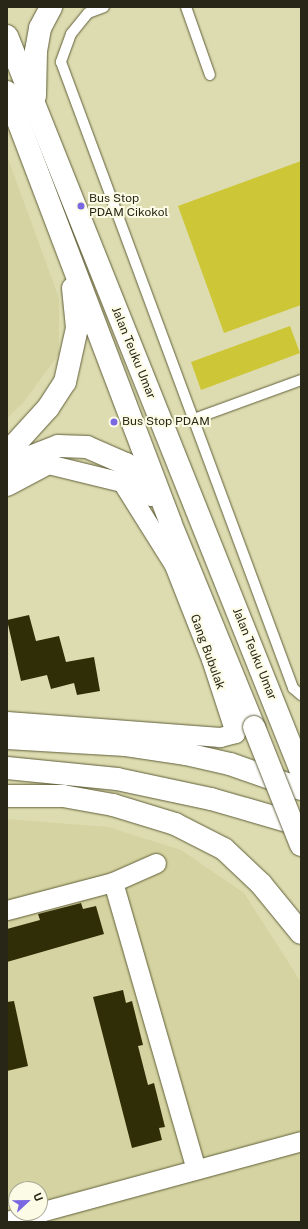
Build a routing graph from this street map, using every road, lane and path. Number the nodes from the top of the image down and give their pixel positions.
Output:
1 (51, 7) edge
2 (104, 7) edge
3 (186, 7) edge
4 (7, 36) edge
5 (210, 75) dead end
6 (7, 92) edge
7 (35, 109) junction
8 (71, 262) junction
9 (301, 380) edge
10 (194, 419) junction
11 (7, 453) edge
12 (7, 466) edge
13 (7, 486) edge
14 (170, 522) junction
15 (301, 695) edge
16 (7, 721) edge
17 (7, 738) edge
18 (7, 768) edge
19 (301, 771) edge
20 (301, 789) edge
21 (7, 796) edge
22 (301, 825) edge
23 (301, 844) edge
24 (156, 863) dead end
25 (113, 882) junction
26 (7, 910) edge
27 (301, 933) edge
28 (301, 1141) edge
29 (196, 1170) junction
30 (48, 1210) edge

1 - 7 main road
2 - 10 lane
3 - 5 lane
4 - 7 main road, Jalan Teuku Umar
6 - 8 main road, Jalan Teuku Umar
7 - 19 main road, Jalan Teuku Umar
8 - 11 main road
8 - 14 main road, Jalan Teuku Umar
9 - 10 lane
10 - 15 lane
12 - 14 main road
13 - 16 street, Gang Bubulak
14 - 23 main road, Jalan Teuku Umar, bridge
17 - 20 main road
18 - 22 main road
21 - 27 main road
24 - 25 street
25 - 26 street
25 - 29 street
28 - 29 street
29 - 30 street

